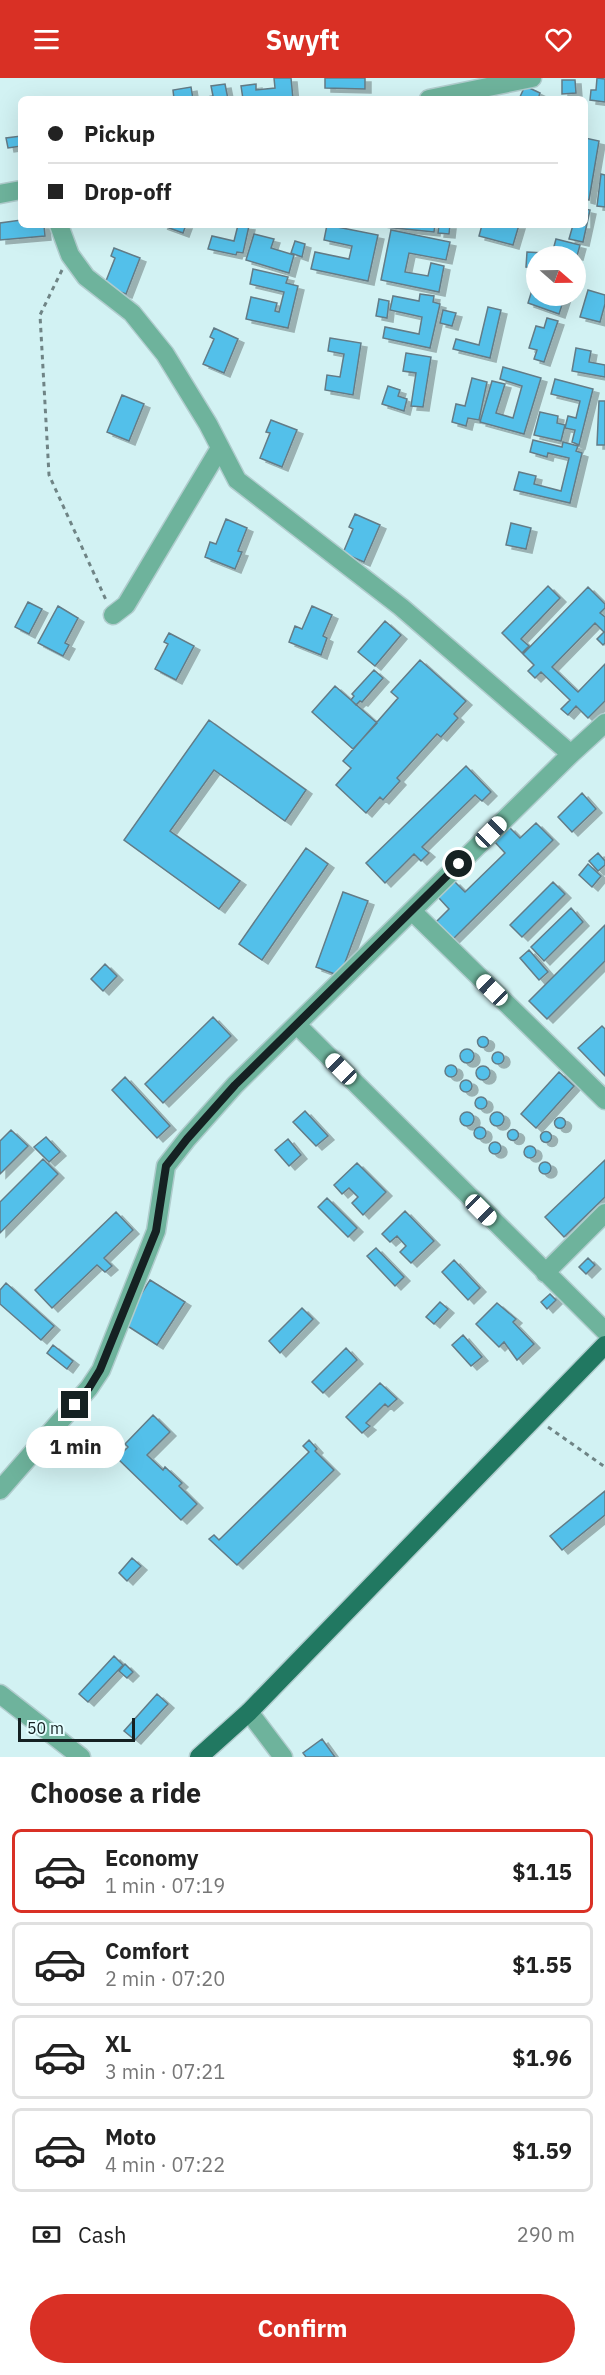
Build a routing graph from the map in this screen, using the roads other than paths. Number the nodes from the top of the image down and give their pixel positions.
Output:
1 (532, 78) edge
2 (444, 96) edge
3 (18, 191) edge
4 (0, 194) edge
5 (60, 228) edge
6 (220, 448) junction
7 (113, 615) road end
8 (605, 723) edge
9 (571, 754) junction
10 (412, 911) junction
11 (297, 1024) junction
12 (605, 1100) edge
13 (605, 1213) edge
14 (545, 1273) junction
15 (605, 1331) edge
16 (605, 1345) edge
17 (0, 1490) edge
18 (0, 1694) edge
19 (249, 1712) junction
20 (81, 1757) edge
21 (199, 1757) edge
22 (284, 1757) edge

1 - 2 street
3 - 4 street
5 - 6 street
6 - 7 street
6 - 9 street
8 - 9 street
9 - 10 street
10 - 11 street
10 - 12 street
11 - 14 street
11 - 17 street
13 - 14 street
14 - 15 street
16 - 19 main road
18 - 20 street
19 - 21 main road
19 - 22 street

